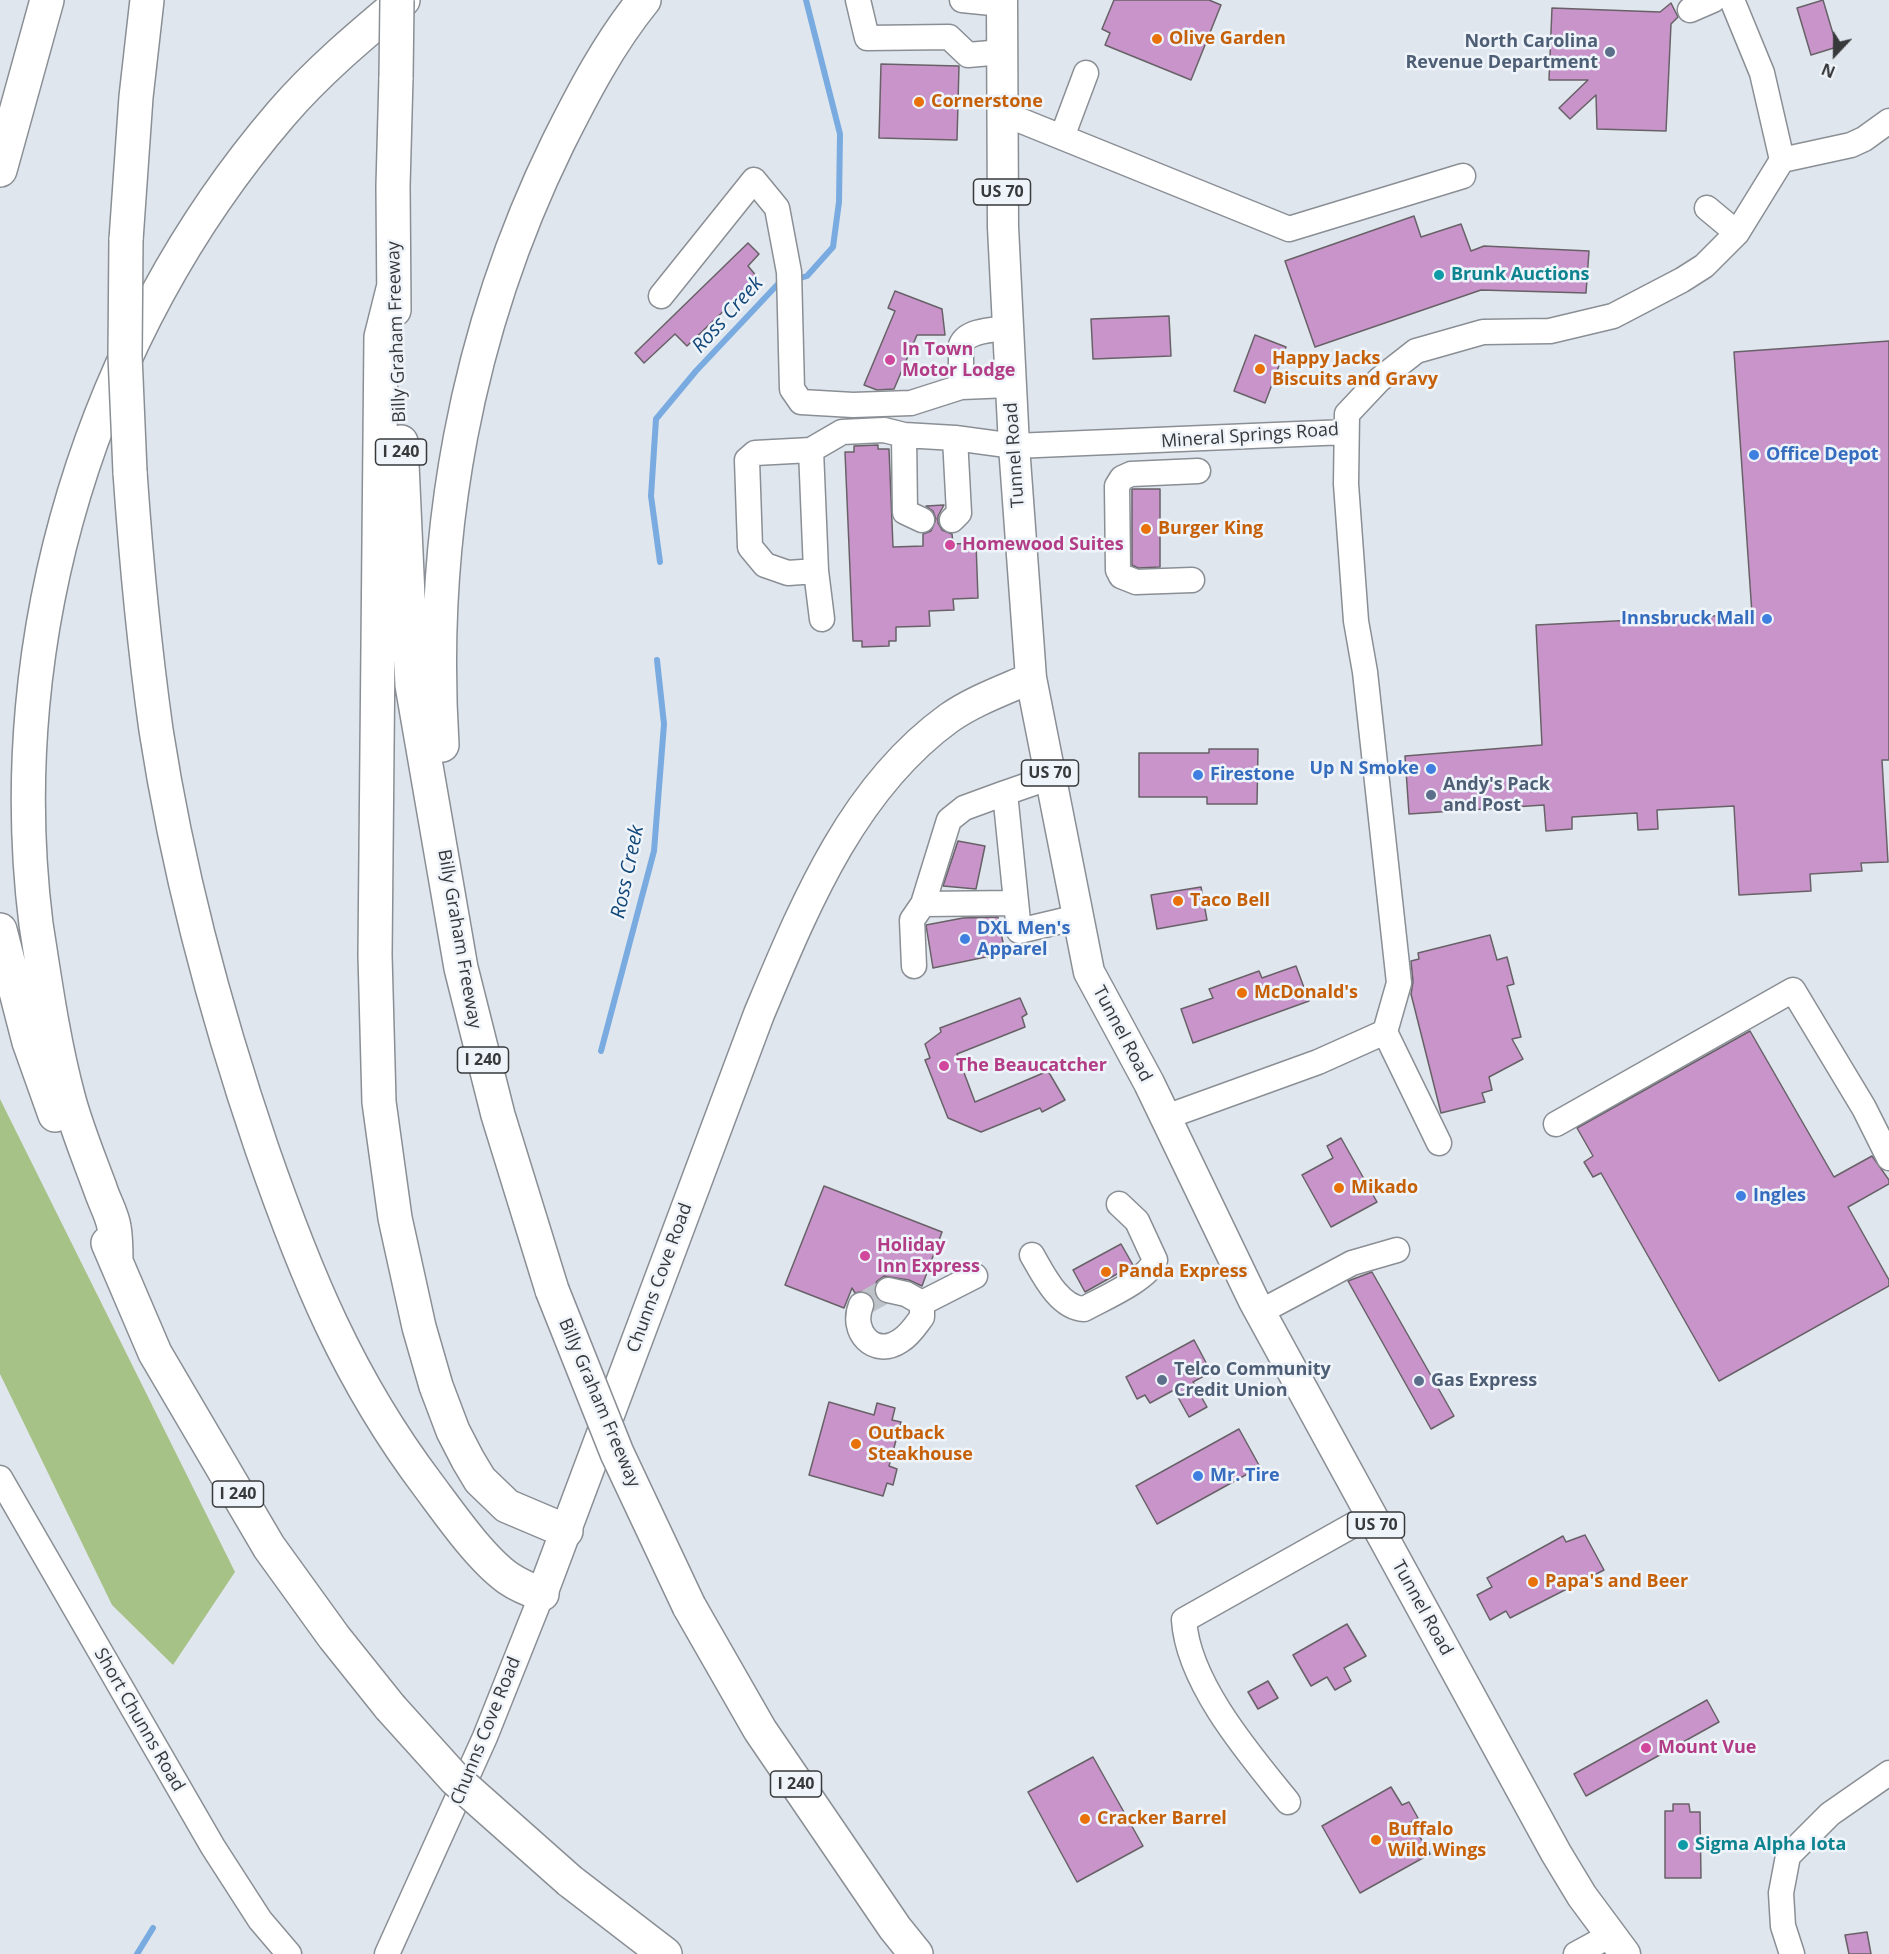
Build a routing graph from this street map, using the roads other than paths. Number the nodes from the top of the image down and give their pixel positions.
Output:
1 (47, 0) edge
2 (147, 0) edge
3 (397, 0) edge
4 (403, 0) edge
5 (644, 0) edge
6 (858, 0) edge
7 (962, 0) edge
8 (1713, 0) edge
9 (1731, 0) edge
10 (1002, 2) edge
11 (1690, 10) dead end
12 (1002, 52) junction
13 (1086, 73) dead end
14 (1002, 113) junction
15 (1889, 121) edge
16 (1062, 137) junction
17 (1782, 160) junction
18 (0, 170) edge
19 (1463, 176) dead end
20 (1707, 208) dead end
21 (1737, 232) junction
22 (393, 289) junction
23 (661, 296) dead end
24 (1008, 328) junction
25 (1010, 385) junction
26 (961, 387) junction
27 (1346, 432) junction
28 (904, 435) junction
29 (955, 438) junction
30 (1014, 446) junction
31 (811, 450) junction
32 (1198, 471) dead end
33 (922, 520) dead end
34 (951, 520) dead end
35 (816, 571) junction
36 (1192, 580) dead end
37 (822, 619) dead end
38 (1031, 678) junction
39 (1051, 777) junction
40 (1005, 793) junction
41 (438, 825) junction
42 (1015, 903) junction
43 (923, 904) junction
44 (1078, 917) junction
45 (0, 930) edge
46 (914, 966) dead end
47 (1385, 1032) junction
48 (1166, 1117) junction
49 (1556, 1124) dead end
50 (1439, 1143) dead end
51 (1889, 1158) edge
52 (1119, 1204) dead end
53 (1397, 1250) dead end
54 (1032, 1255) dead end
55 (116, 1262) junction
56 (975, 1276) dead end
57 (888, 1290) dead end
58 (922, 1303) junction
59 (861, 1305) dead end
60 (1260, 1312) junction
61 (0, 1478) edge
62 (1371, 1515) junction
63 (566, 1531) junction
64 (542, 1594) junction
65 (1889, 1773) edge
66 (1288, 1802) dead end
67 (1618, 1945) edge
68 (289, 1954) edge
69 (387, 1954) edge
70 (665, 1954) edge
71 (916, 1954) edge
72 (1576, 1954) edge
73 (1792, 1954) edge

1 - 18 highway
2 - 64 highway, bridge
3 - 22 highway, Billy Graham Freeway / I 240, bridge
4 - 55 highway
5 - 41 highway
6 - 12 street
7 - 10 street
8 - 11 street
9 - 17 street
10 - 12 main road, Tunnel Road / US 70
12 - 14 main road, Tunnel Road / US 70
13 - 16 street
14 - 16 street
14 - 24 main road, Tunnel Road / US 70
15 - 17 street
16 - 19 street
17 - 21 street, Mineral Springs Road
20 - 21 street
21 - 27 street, Mineral Springs Road
22 - 41 highway, Billy Graham Freeway / I 240
22 - 63 highway
23 - 26 street
24 - 25 main road, Tunnel Road / US 70
24 - 26 street
25 - 26 street
25 - 30 main road, Tunnel Road / US 70
27 - 30 street, Mineral Springs Road
27 - 47 street
28 - 29 street, Mineral Springs Road
28 - 31 street, Mineral Springs Road
28 - 33 street
29 - 30 street, Mineral Springs Road
29 - 34 street
30 - 38 main road, Tunnel Road / US 70
31 - 35 street
31 - 35 street
32 - 36 street
35 - 37 street
38 - 39 main road, Tunnel Road / US 70
38 - 63 main road, Chunns Cove Road
39 - 40 street
39 - 44 main road, Tunnel Road / US 70
40 - 42 street
40 - 43 street
41 - 71 highway, Billy Graham Freeway / I 240, bridge
42 - 43 street
42 - 44 street
43 - 46 street
44 - 48 main road, Tunnel Road / US 70
45 - 55 highway, I 240
47 - 48 street
47 - 50 street
48 - 60 main road, Tunnel Road / US 70
49 - 51 street
52 - 54 street
53 - 60 street
55 - 70 highway, I 240, bridge
56 - 58 street
57 - 58 street
58 - 59 street
60 - 62 main road, Tunnel Road / US 70
61 - 68 street, Short Chunns Road
62 - 66 street
62 - 67 main road, Tunnel Road / US 70
63 - 64 main road, Chunns Cove Road
64 - 69 street, Chunns Cove Road
65 - 73 street
67 - 72 street

